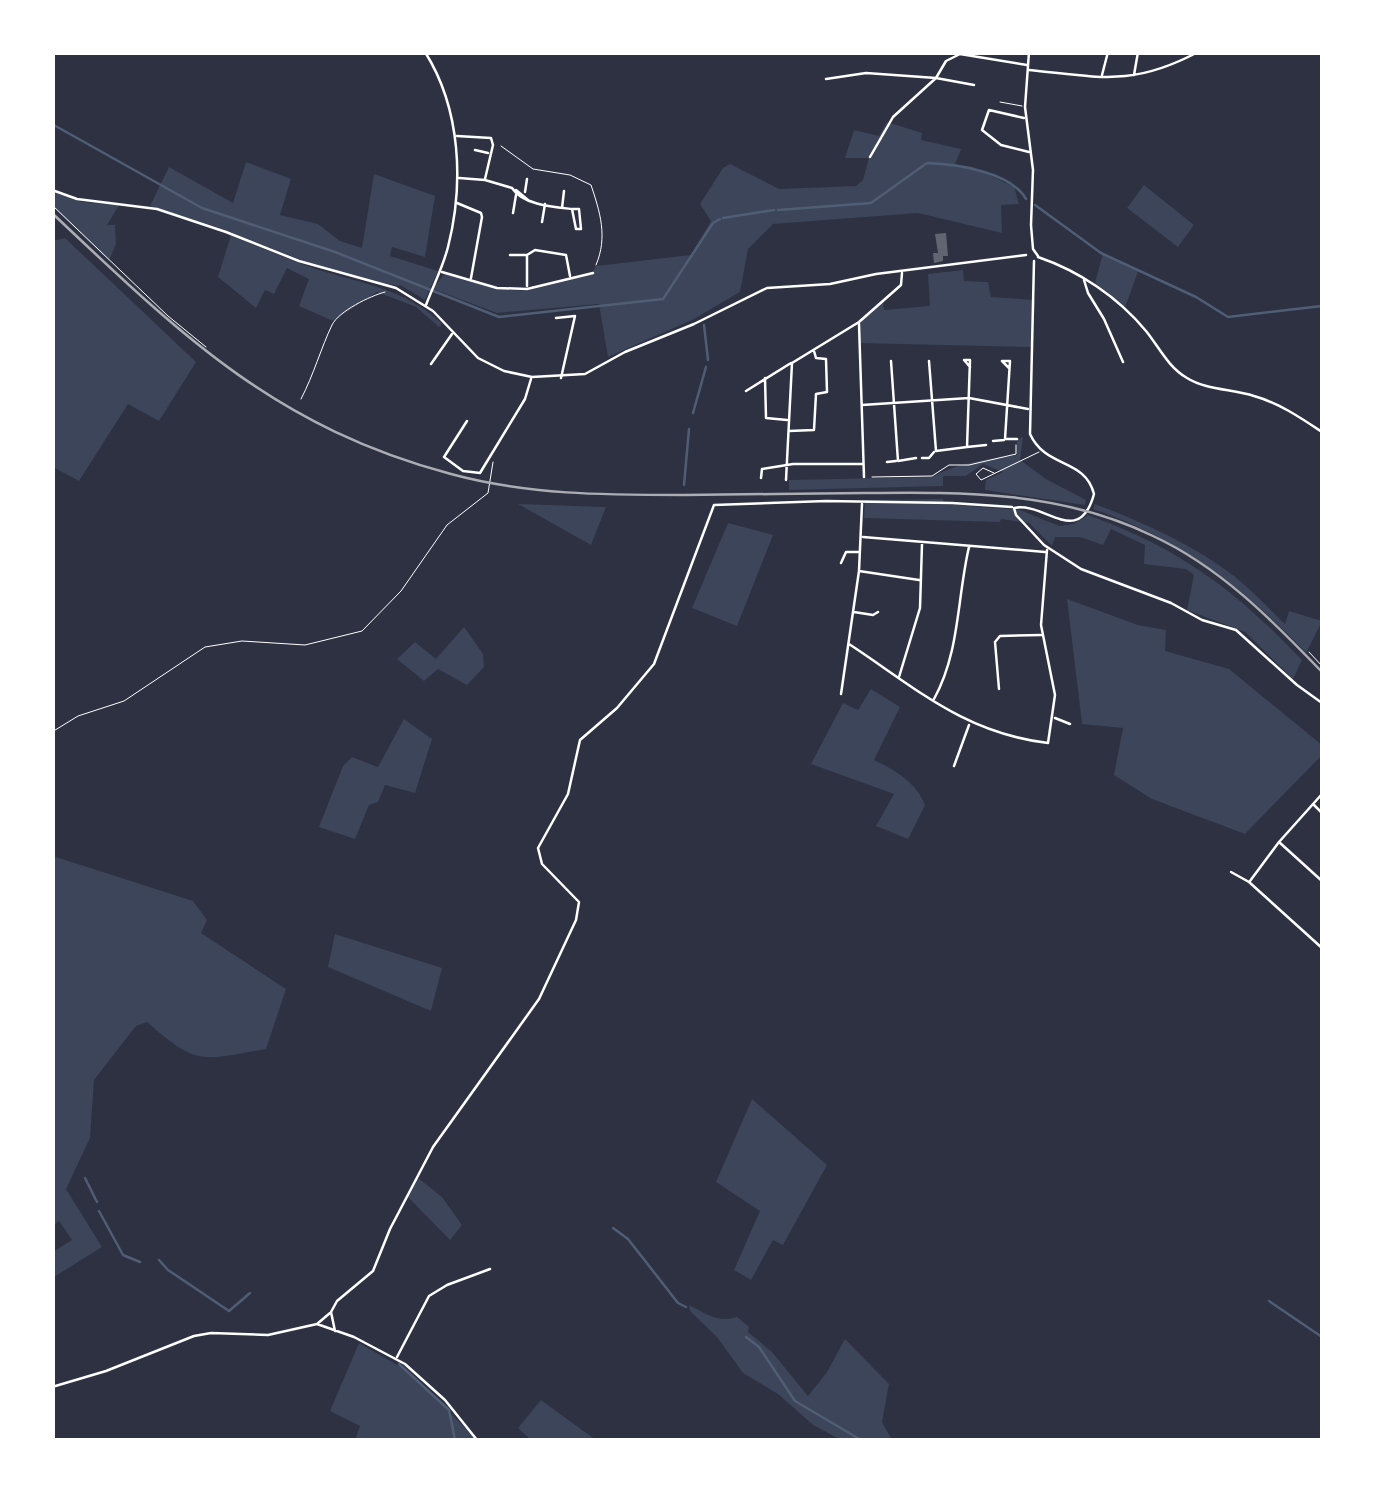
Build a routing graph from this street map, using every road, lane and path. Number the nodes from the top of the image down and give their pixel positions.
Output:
1 (425, 52) edge
2 (1029, 52) edge
3 (1108, 52) edge
4 (1138, 52) edge
5 (1198, 52) edge
6 (1028, 68) junction
7 (1134, 76) junction
8 (936, 78) junction
9 (1102, 78) junction
10 (826, 79) dead end
11 (974, 85) dead end
12 (1000, 102) dead end
13 (1025, 107) junction
14 (1026, 118) junction
15 (455, 136) junction
16 (500, 145) dead end
17 (475, 150) dead end
18 (1030, 152) junction
19 (490, 153) junction
20 (870, 157) dead end
21 (458, 178) junction
22 (527, 178) dead end
23 (485, 180) junction
24 (512, 188) junction
25 (52, 190) edge
26 (564, 191) dead end
27 (516, 194) junction
28 (524, 195) junction
29 (530, 201) junction
30 (456, 202) junction
31 (545, 204) junction
32 (52, 205) edge
33 (482, 205) dead end
34 (562, 208) junction
35 (572, 209) dead end
36 (480, 213) junction
37 (514, 214) dead end
38 (542, 222) dead end
39 (1033, 249) junction
40 (510, 255) dead end
41 (527, 255) junction
42 (1026, 256) junction
43 (1038, 257) junction
44 (1034, 262) junction
45 (440, 271) junction
46 (902, 271) junction
47 (593, 273) joint
48 (570, 277) junction
49 (1084, 278) junction
50 (470, 280) junction
51 (390, 286) junction
52 (526, 289) junction
53 (426, 305) junction
54 (556, 318) dead end
55 (859, 322) junction
56 (453, 333) junction
57 (206, 347) dead end
58 (814, 350) junction
59 (890, 360) dead end
60 (929, 361) dead end
61 (1123, 362) dead end
62 (792, 363) junction
63 (432, 364) dead end
64 (970, 367) dead end
65 (1009, 368) dead end
66 (532, 377) junction
67 (561, 378) junction
68 (765, 378) junction
69 (746, 392) dead end
70 (969, 398) junction
71 (301, 399) dead end
72 (932, 402) junction
73 (1006, 403) junction
74 (894, 404) junction
75 (862, 405) junction
76 (1028, 410) junction
77 (789, 420) junction
78 (466, 421) dead end
79 (789, 431) junction
80 (1322, 432) edge
81 (1005, 439) junction
82 (1017, 439) joint
83 (993, 441) dead end
84 (986, 445) dead end
85 (967, 447) junction
86 (936, 451) junction
87 (1040, 452) junction
88 (494, 453) junction
89 (922, 458) dead end
90 (914, 459) dead end
91 (898, 460) junction
92 (887, 462) dead end
93 (864, 464) junction
94 (787, 466) junction
95 (994, 473) junction
96 (864, 477) joint
97 (761, 478) dead end
98 (786, 480) dead end
99 (862, 502) junction
100 (1014, 508) junction
101 (861, 537) junction
102 (922, 542) junction
103 (970, 546) junction
104 (1047, 550) junction
105 (860, 552) junction
106 (841, 563) dead end
107 (859, 571) junction
108 (920, 580) junction
109 (853, 612) junction
110 (878, 612) dead end
111 (1042, 635) junction
112 (849, 644) junction
113 (1309, 652) dead end
114 (1322, 666) edge
115 (900, 677) junction
116 (999, 688) dead end
117 (841, 694) dead end
118 (933, 700) junction
119 (1322, 703) edge
120 (1054, 718) junction
121 (969, 723) junction
122 (1070, 724) dead end
123 (52, 732) edge
124 (954, 766) dead end
125 (1322, 794) edge
126 (1313, 804) junction
127 (1322, 813) edge
128 (1279, 842) junction
129 (1230, 872) dead end
130 (1322, 881) edge
131 (1250, 882) junction
132 (1322, 948) edge
133 (490, 1269) dead end
134 (332, 1312) junction
135 (317, 1324) junction
136 (336, 1331) junction
137 (396, 1358) junction
138 (52, 1387) edge
139 (477, 1440) edge

1 - 15 street
2 - 6 street
3 - 9 street
4 - 7 street
5 - 7 street
6 - 8 street
6 - 9 street
6 - 13 street
7 - 9 street
8 - 10 street
8 - 11 street
8 - 20 street
12 - 13 lane
13 - 14 street
14 - 18 street
14 - 18 street
15 - 19 street
15 - 21 street
16 - 47 path
17 - 19 street
18 - 39 street
19 - 23 street
21 - 23 street
21 - 30 street
22 - 28 street
23 - 24 street
24 - 27 street
24 - 28 street
25 - 51 street
26 - 34 street
27 - 29 street
27 - 37 street
28 - 29 street
29 - 31 street
30 - 36 street
30 - 45 street
31 - 34 street
31 - 38 street
32 - 57 path
33 - 36 street
34 - 35 street
36 - 50 street
39 - 42 street
39 - 43 street
40 - 41 street
41 - 48 street
41 - 52 street
42 - 44 street
42 - 46 street
43 - 44 street
43 - 49 street
44 - 76 street
45 - 50 street
45 - 53 street
46 - 55 street
46 - 67 street
47 - 48 street
48 - 52 street
49 - 61 street
49 - 80 street
50 - 52 street
51 - 53 street
51 - 71 path
53 - 56 street
54 - 67 street
55 - 58 street
55 - 75 street
56 - 63 street
56 - 66 street
58 - 62 street
58 - 79 street
59 - 74 street
60 - 72 street
62 - 68 street
62 - 77 street
64 - 70 street
65 - 73 street
66 - 67 street
66 - 88 street
68 - 69 street
68 - 77 street
70 - 72 street
70 - 73 street
70 - 85 street
72 - 74 street
72 - 86 street
73 - 76 street
73 - 81 street
74 - 75 street
74 - 91 street
75 - 93 street
76 - 87 street
77 - 79 street
78 - 88 street
79 - 94 street
81 - 82 street
81 - 83 street
82 - 96 path
84 - 85 street
85 - 86 street
86 - 89 street
87 - 95 lane
87 - 100 street
88 - 123 path
90 - 91 street
91 - 92 street
93 - 94 street
93 - 96 street
94 - 97 street
94 - 98 street
95 - 95 lane
99 - 100 street
99 - 101 street
99 - 134 street
100 - 104 street
101 - 102 street
101 - 105 street
102 - 103 street
102 - 108 street
103 - 104 street
103 - 118 street
104 - 111 street
104 - 119 street
105 - 106 street
105 - 107 street
107 - 108 street
107 - 109 street
108 - 115 street
109 - 110 street
109 - 112 street
111 - 116 street
111 - 120 street
112 - 115 street
112 - 117 street
113 - 114 lane
115 - 118 street
118 - 121 street
120 - 121 street
120 - 122 street
121 - 124 street
125 - 126 street
126 - 127 street
126 - 128 street
128 - 130 street
128 - 131 street
129 - 131 street
131 - 132 street
133 - 137 street
134 - 135 street
134 - 136 street
135 - 136 street
135 - 138 street
136 - 137 street
137 - 139 street

